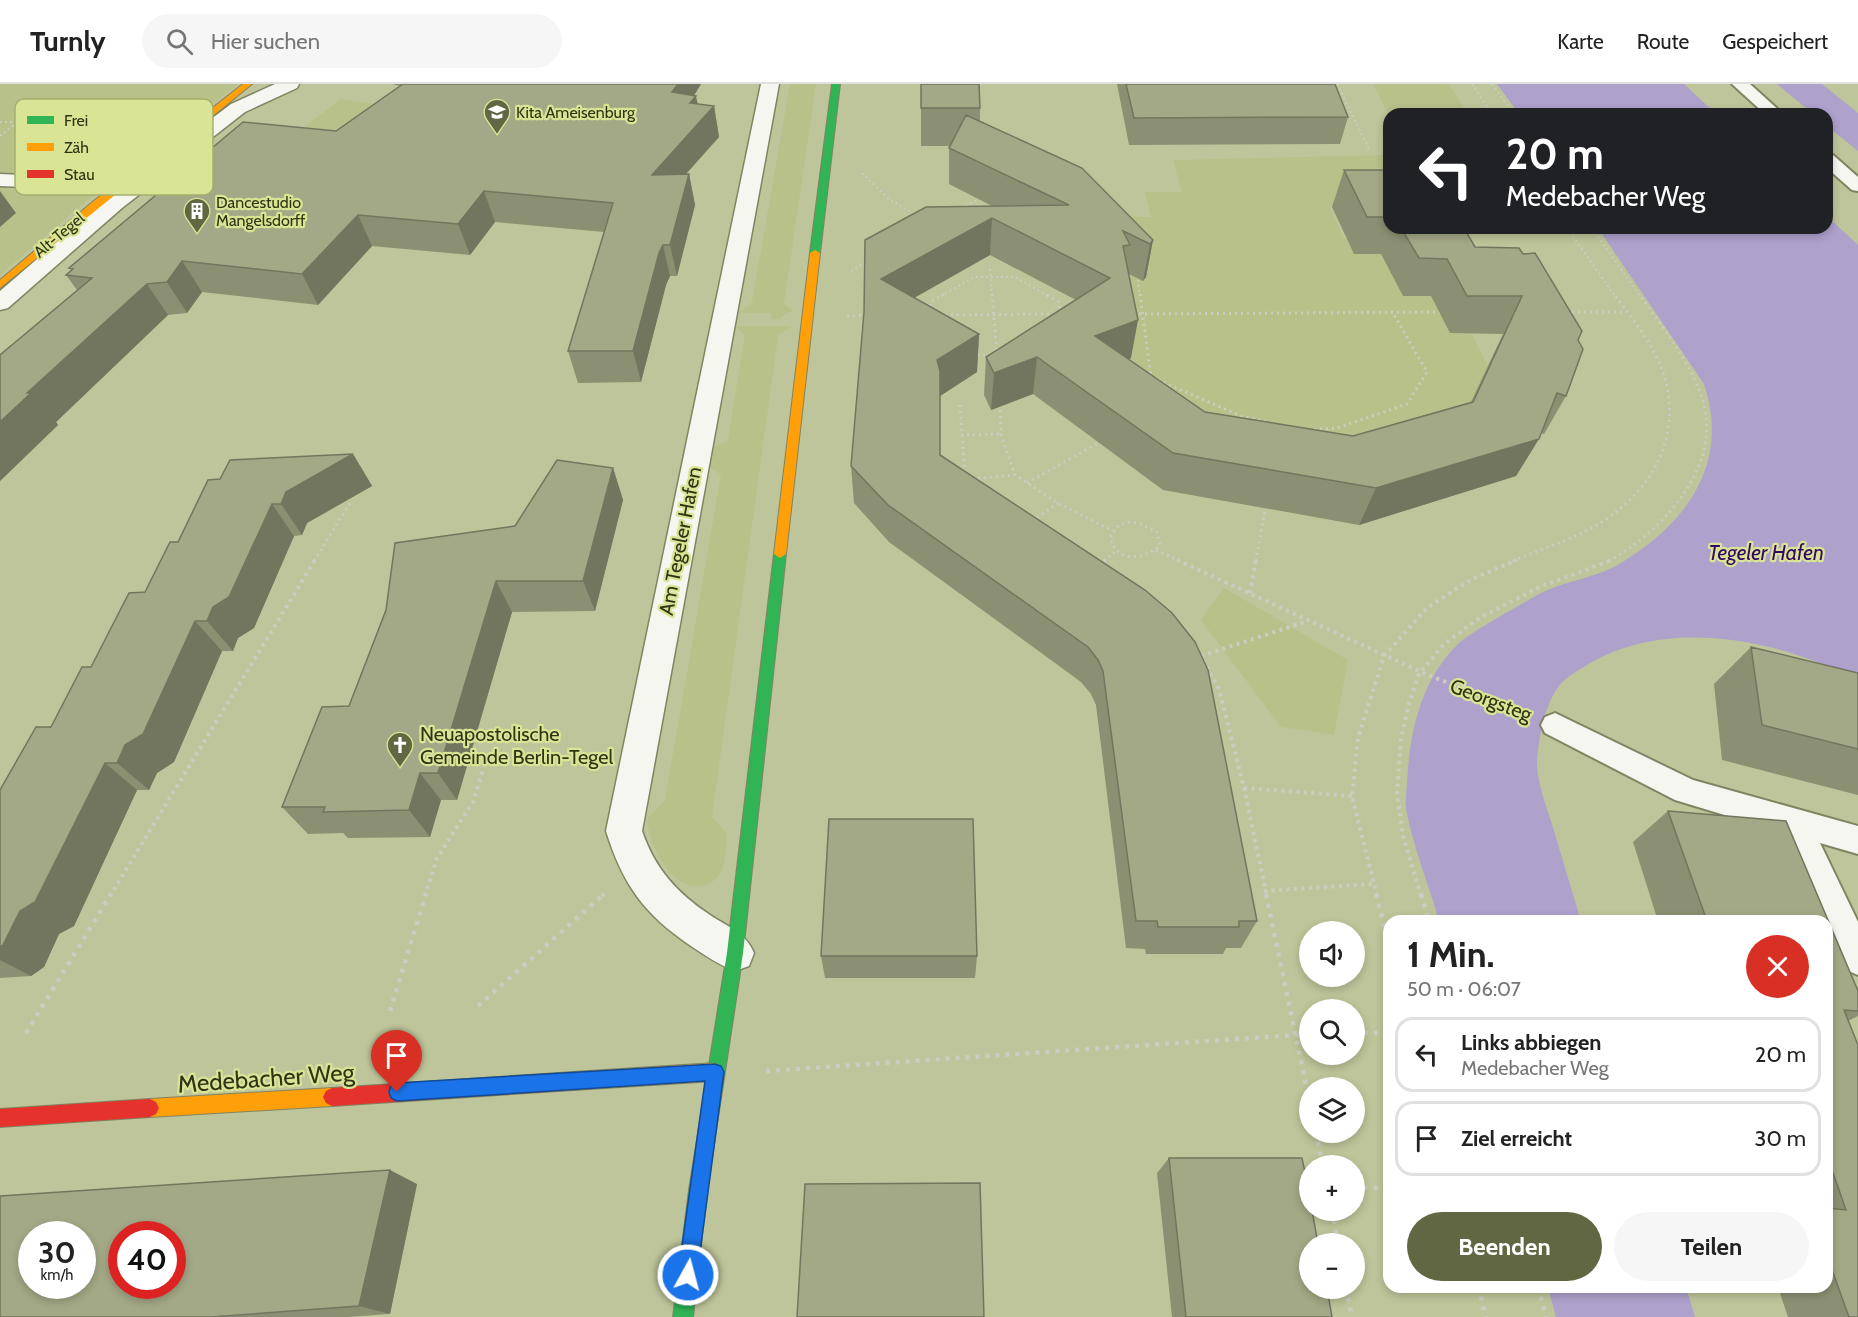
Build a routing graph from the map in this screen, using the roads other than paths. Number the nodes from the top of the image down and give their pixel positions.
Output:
1 (248, 84) edge
2 (290, 84) edge
3 (770, 84) edge
4 (836, 84) edge
5 (1740, 84) edge
6 (1768, 108) edge
7 (213, 111) edge
8 (213, 127) edge
9 (1833, 164) edge
10 (0, 180) edge
11 (15, 180) edge
12 (1858, 186) edge
13 (106, 195) edge
14 (124, 195) edge
15 (0, 285) edge
16 (0, 303) edge
17 (1555, 724) road end
18 (1796, 824) junction
19 (1858, 840) edge
20 (735, 953) junction
21 (1858, 959) edge
22 (715, 1072) junction
23 (0, 1119) edge
24 (683, 1317) edge

1 - 7 street, Alt-Tegel
2 - 8 street
3 - 20 street, Am Tegeler Hafen
4 - 20 street
5 - 6 lane
9 - 12 lane
10 - 11 street, Alt-Tegel
13 - 15 street, Alt-Tegel
14 - 16 street
17 - 18 lane
18 - 19 lane
18 - 21 lane
20 - 22 street
22 - 23 street, Medebacher Weg
22 - 24 street

